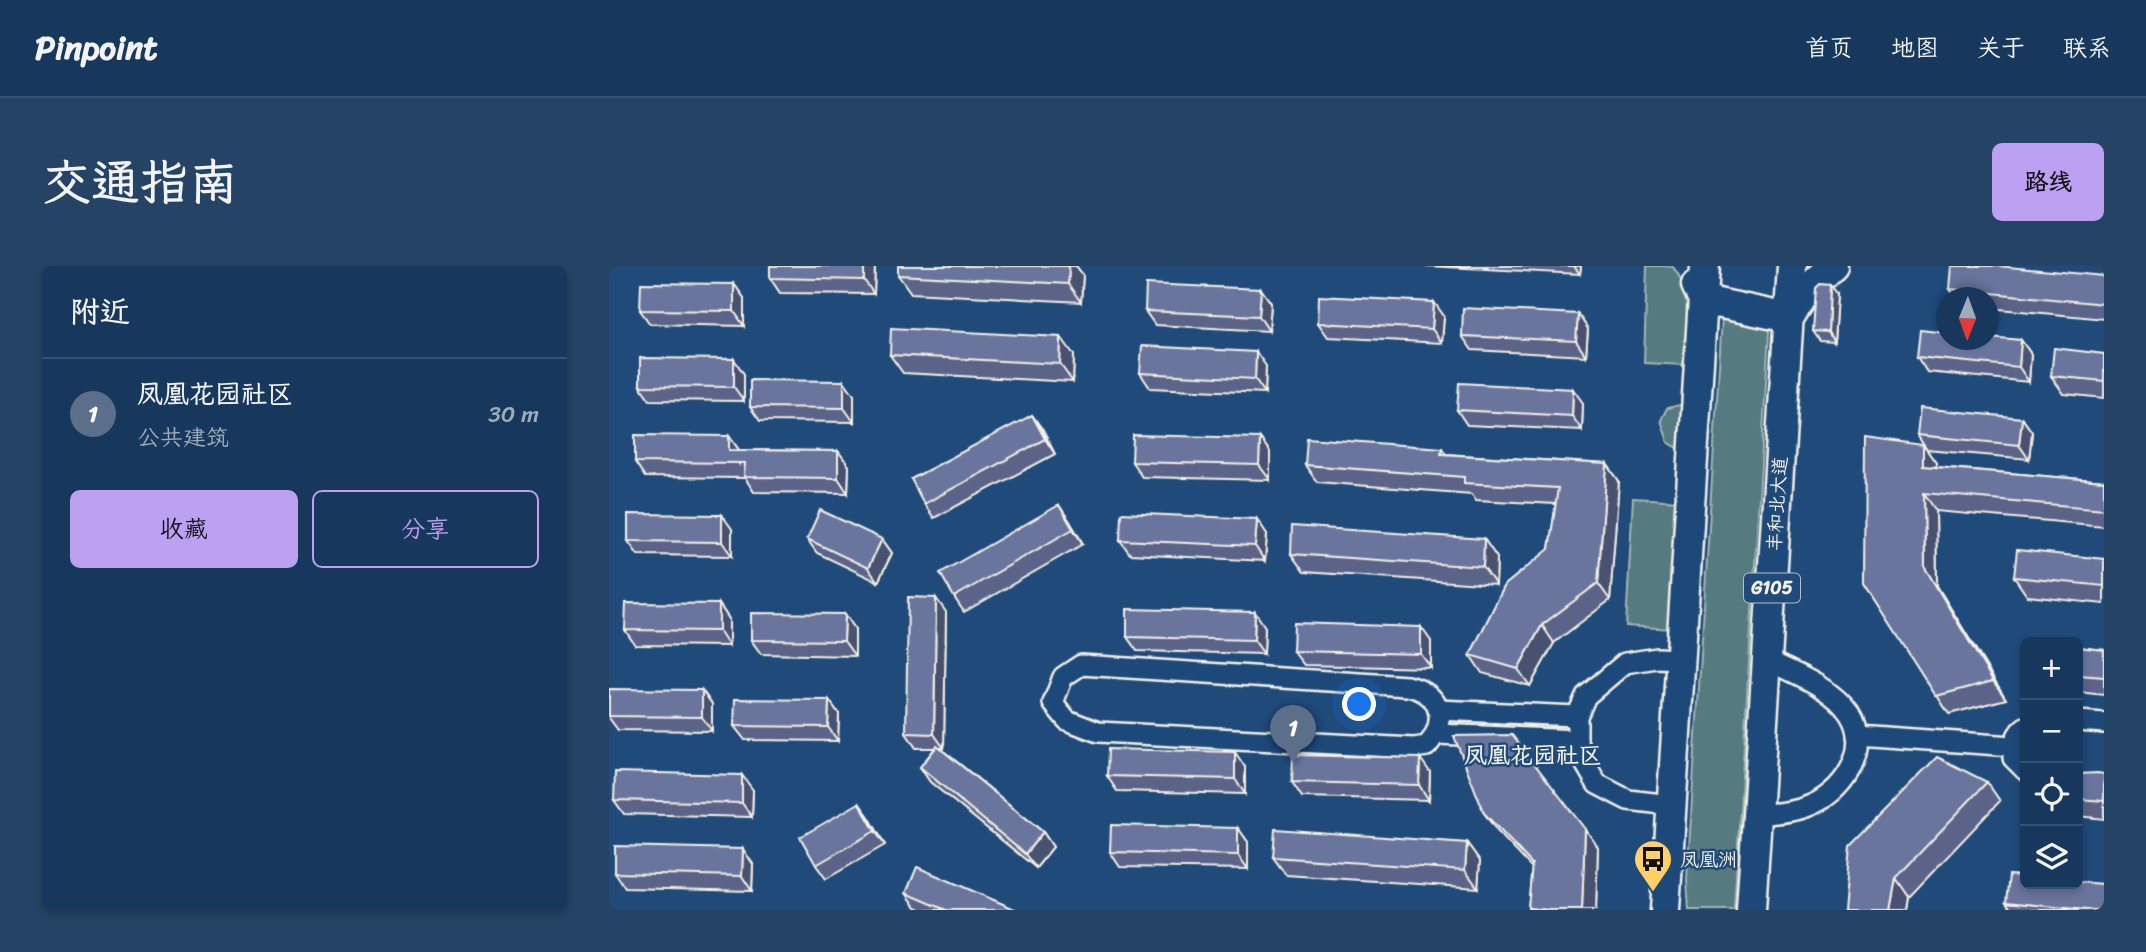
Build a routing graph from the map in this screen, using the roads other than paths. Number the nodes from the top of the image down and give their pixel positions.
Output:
1 (1689, 266) edge
2 (1705, 266) edge
3 (1792, 266) edge
4 (1833, 266) edge
5 (1703, 300) junction
6 (1789, 318) junction
7 (1681, 659) junction
8 (1767, 660) junction
9 (1438, 710) junction
10 (1577, 716) junction
11 (2083, 721) edge
12 (2104, 723) edge
13 (2020, 731) edge
14 (1437, 734) junction
15 (1577, 740) junction
16 (1858, 742) junction
17 (2017, 758) edge
18 (1671, 805) junction
19 (1757, 815) junction
20 (1668, 910) edge
21 (1751, 910) edge

1 - 5 highway
2 - 5 highway
3 - 6 highway, 丰和北大道 / G105
4 - 6 highway
5 - 6 highway
5 - 7 highway
6 - 8 highway, 丰和北大道 / G105
7 - 10 street
7 - 18 highway
8 - 16 street
8 - 19 highway, 丰和北大道 / G105
9 - 10 street
9 - 14 street
9 - 14 street
10 - 15 street
11 - 12 street
13 - 17 street
14 - 15 street
15 - 18 street
16 - 17 street
16 - 19 street
18 - 20 highway
19 - 21 highway, 丰和北大道 / G105

